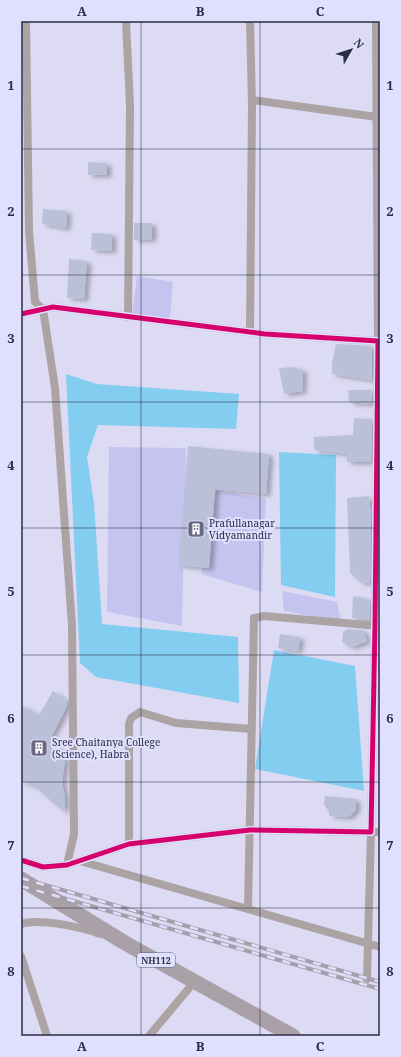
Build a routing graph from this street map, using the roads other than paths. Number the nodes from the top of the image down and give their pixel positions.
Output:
1 (26, 21) edge
2 (126, 21) edge
3 (250, 21) edge
4 (376, 21) edge
5 (252, 100) junction
6 (377, 117) junction
7 (43, 310) junction
8 (21, 314) edge
9 (128, 317) junction
10 (250, 332) junction
11 (379, 341) edge
12 (378, 626) edge
13 (252, 729) junction
14 (250, 830) junction
15 (371, 832) junction
16 (380, 832) edge
17 (129, 844) junction
18 (21, 860) edge
19 (80, 861) junction
20 (67, 865) junction
21 (21, 879) edge
22 (248, 909) junction
23 (21, 924) edge
24 (125, 942) junction
25 (368, 944) junction
26 (380, 947) edge
27 (21, 956) edge
28 (367, 979) dead end
29 (195, 981) junction
30 (47, 1036) edge
31 (149, 1036) edge
32 (294, 1036) edge

1 - 7 street
2 - 9 street
3 - 5 street
4 - 6 street
5 - 6 street
5 - 10 street
6 - 11 street
7 - 8 street
7 - 9 street
7 - 20 street
9 - 10 street
10 - 11 street
11 - 12 street
12 - 13 street
12 - 15 street
13 - 14 street
13 - 17 street
14 - 15 street
14 - 17 street
14 - 22 street
15 - 16 street
15 - 25 street
17 - 19 street
18 - 20 street
19 - 20 street
19 - 22 street
21 - 24 highway, NH112
22 - 25 street
23 - 24 street
24 - 29 highway, NH112
25 - 26 street
25 - 28 street
27 - 30 street
29 - 31 street
29 - 32 highway, NH112

